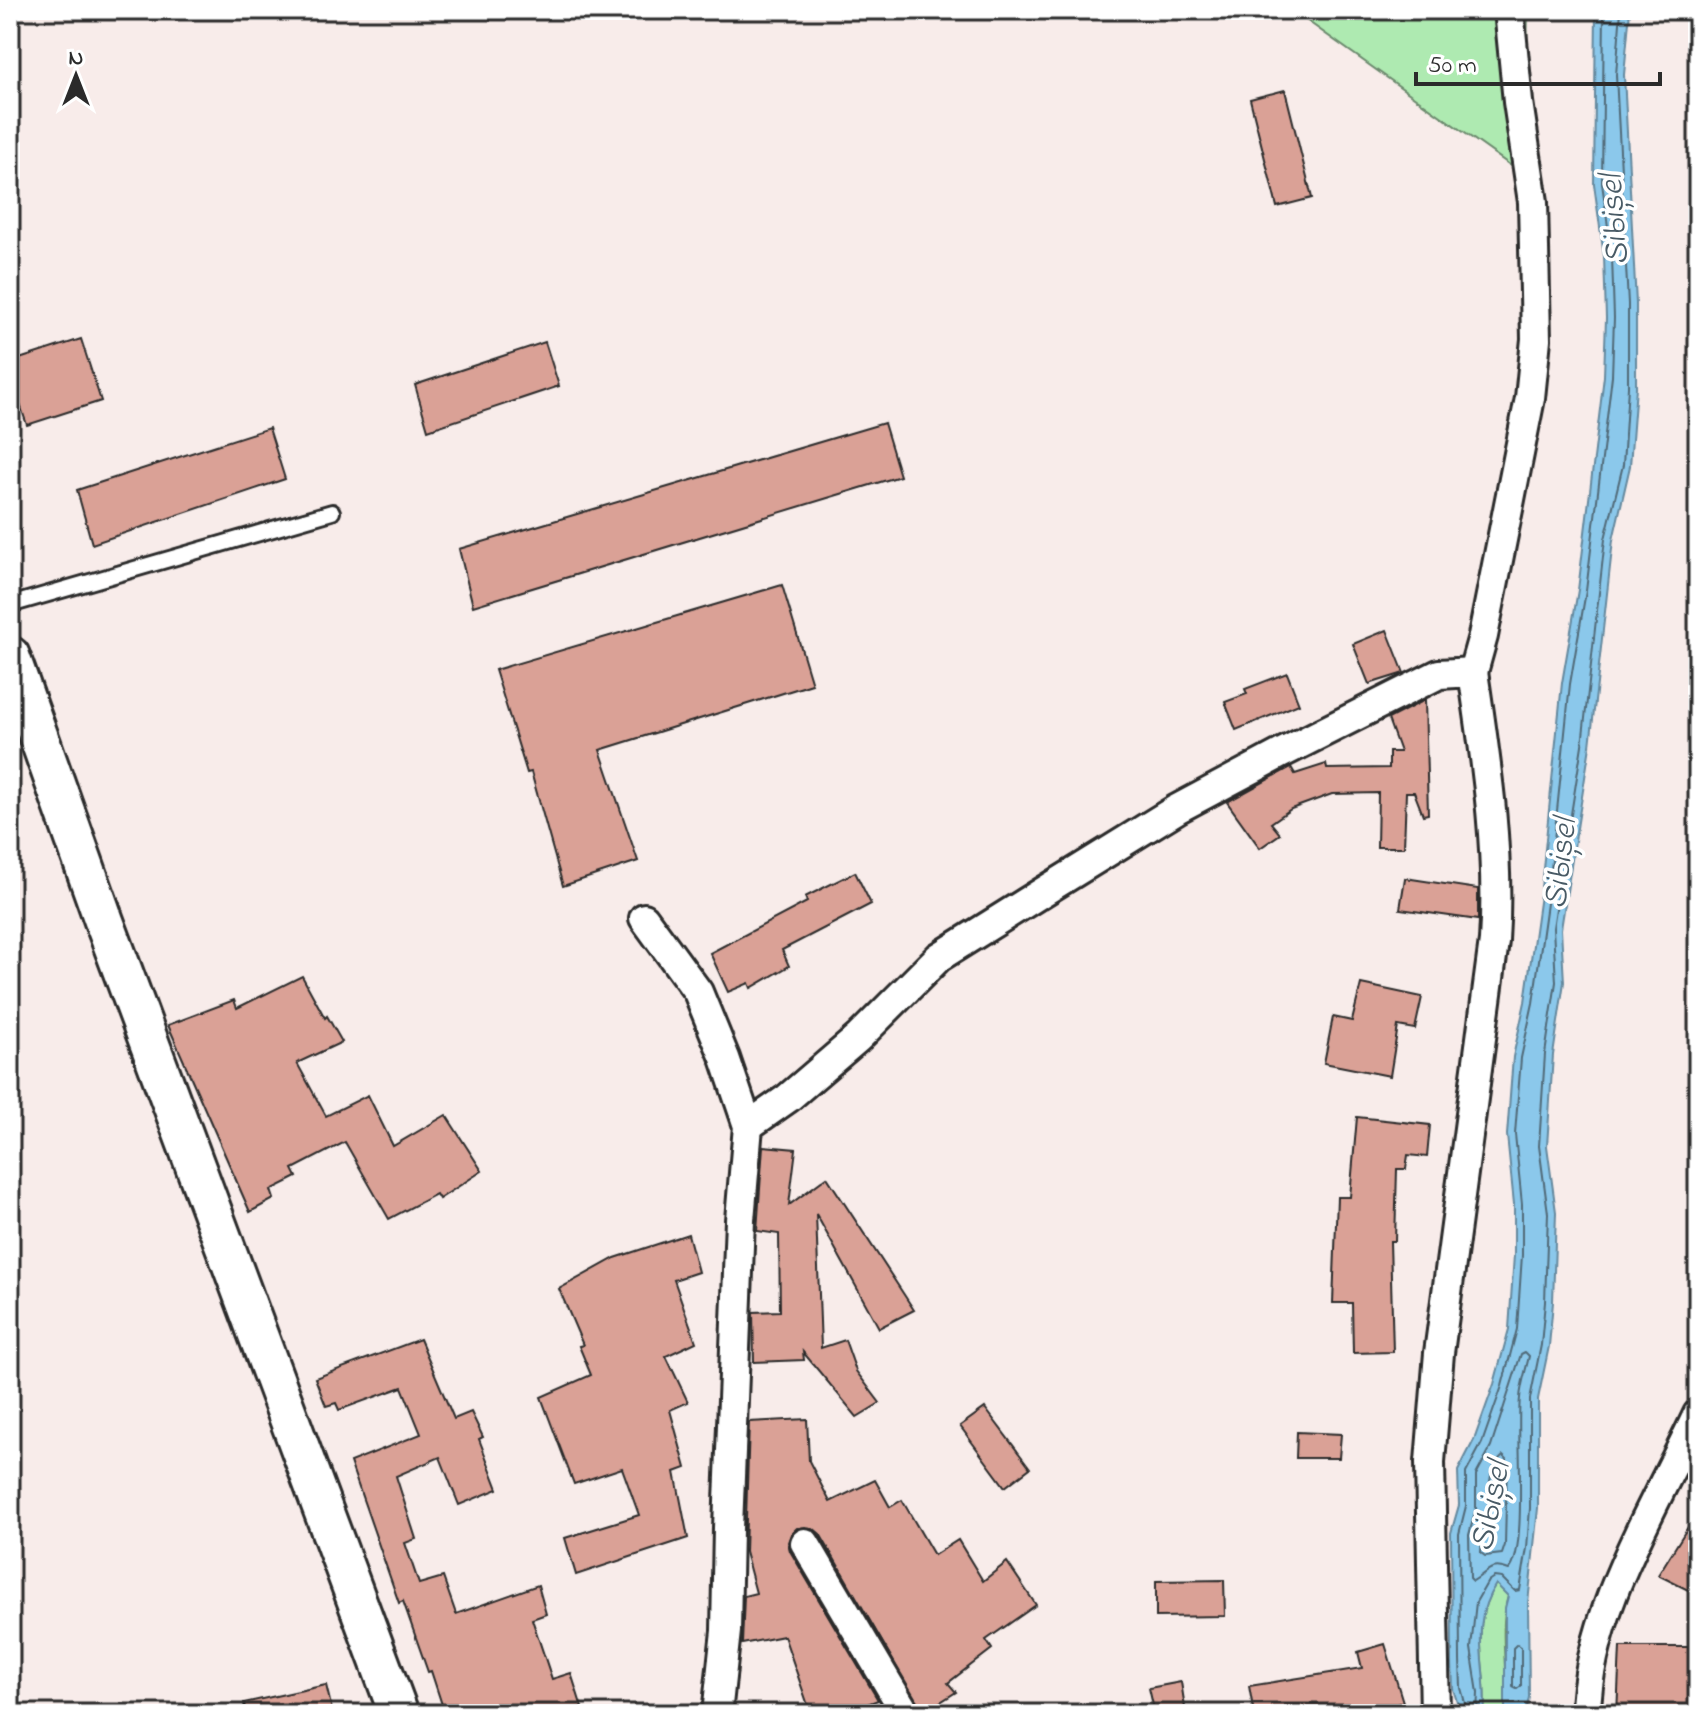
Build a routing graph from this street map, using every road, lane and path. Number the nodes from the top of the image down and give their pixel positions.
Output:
1 (1509, 10) edge
2 (332, 512) dead end
3 (10, 605) edge
4 (10, 656) edge
5 (1473, 672) junction
6 (644, 918) dead end
7 (748, 1126) junction
8 (1698, 1414) edge
9 (805, 1543) dead end
10 (399, 1714) edge
11 (717, 1714) edge
12 (906, 1714) edge
13 (1435, 1714) edge
14 (1586, 1714) edge

1 - 5 street
2 - 3 lane
4 - 10 main road
5 - 7 street
5 - 13 street
6 - 7 street
7 - 11 street
8 - 14 street
9 - 12 street

